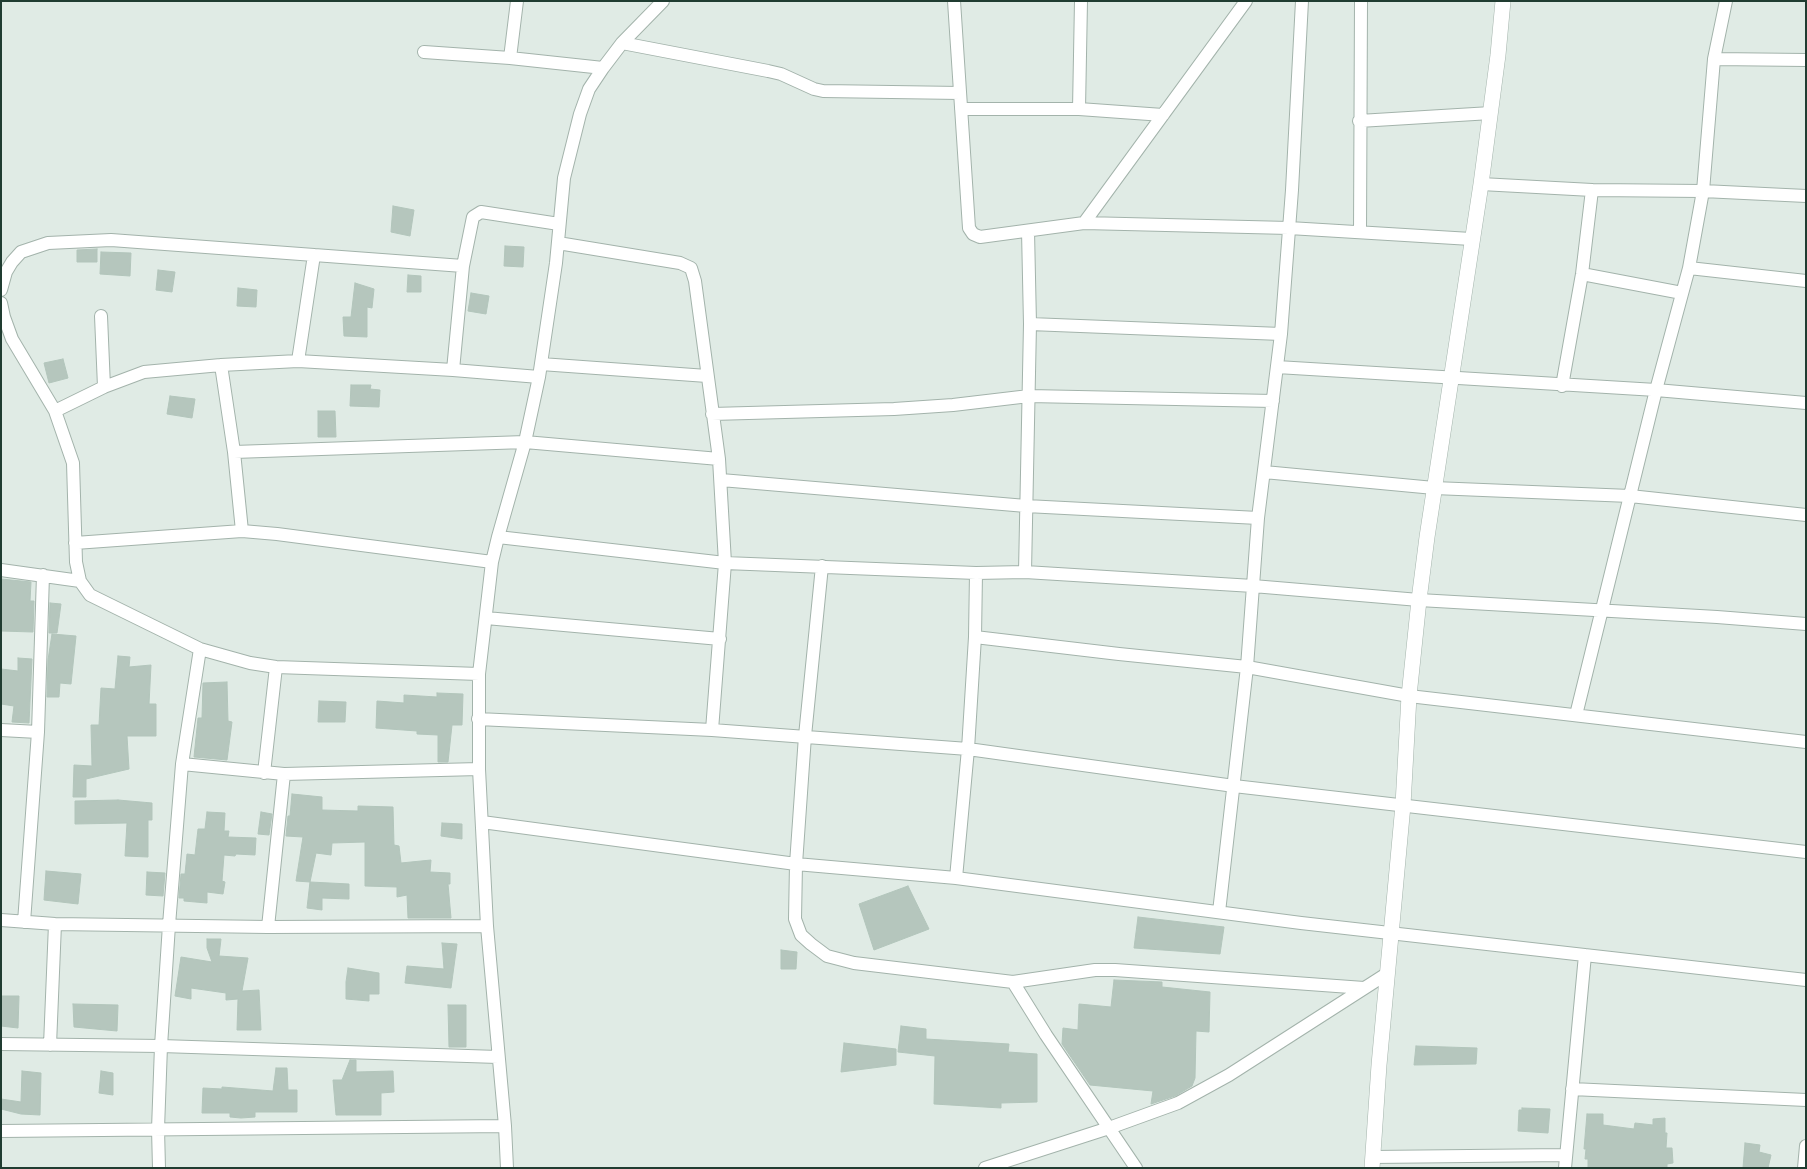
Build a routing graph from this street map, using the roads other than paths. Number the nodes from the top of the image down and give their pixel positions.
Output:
1 (517, 1) edge
2 (663, 1) edge
3 (954, 1) edge
4 (1081, 1) edge
5 (1246, 1) edge
6 (1302, 1) edge
7 (1360, 1) edge
8 (1503, 1) edge
9 (1726, 1) edge
10 (622, 43) junction
11 (424, 52) dead end
12 (510, 58) junction
13 (1714, 59) junction
14 (1806, 60) edge
15 (603, 68) junction
16 (960, 93) junction
17 (1079, 109) junction
18 (961, 110) junction
19 (1491, 113) junction
20 (1163, 115) junction
21 (1359, 121) junction
22 (1481, 184) junction
23 (1592, 190) junction
24 (1703, 191) junction
25 (1806, 196) edge
26 (560, 217) junction
27 (1084, 223) junction
28 (1290, 228) junction
29 (1028, 231) junction
30 (1360, 232) junction
31 (1471, 239) junction
32 (558, 243) junction
33 (314, 254) junction
34 (464, 266) junction
35 (1689, 268) junction
36 (1582, 274) junction
37 (1806, 281) edge
38 (1, 290) edge
39 (1682, 294) junction
40 (1, 303) edge
41 (101, 316) dead end
42 (1030, 324) junction
43 (1281, 334) junction
44 (298, 361) junction
45 (221, 365) junction
46 (1277, 367) junction
47 (453, 370) junction
48 (540, 371) junction
49 (707, 376) junction
50 (1450, 379) junction
51 (1562, 386) junction
52 (104, 387) junction
53 (1656, 390) junction
54 (1028, 396) junction
55 (1273, 401) junction
56 (1806, 403) edge
57 (55, 411) junction
58 (712, 414) junction
59 (524, 442) junction
60 (234, 452) junction
61 (720, 459) junction
62 (1264, 472) junction
63 (721, 480) junction
64 (1434, 488) junction
65 (1630, 496) junction
66 (1026, 506) junction
67 (1806, 515) edge
68 (1258, 518) junction
69 (242, 531) junction
70 (498, 537) junction
71 (75, 543) junction
72 (492, 562) junction
73 (725, 563) junction
74 (822, 566) junction
75 (1, 570) edge
76 (1025, 572) junction
77 (976, 573) junction
78 (44, 575) junction
79 (80, 581) junction
80 (1253, 586) junction
81 (1419, 600) junction
82 (1602, 611) junction
83 (486, 618) junction
84 (1806, 624) edge
85 (975, 637) junction
86 (720, 639) junction
87 (200, 650) junction
88 (276, 667) junction
89 (1247, 667) junction
90 (478, 674) junction
91 (1408, 696) junction
92 (1576, 715) junction
93 (478, 719) junction
94 (1, 730) edge
95 (712, 730) junction
96 (38, 732) junction
97 (805, 736) junction
98 (1806, 742) edge
99 (968, 749) junction
100 (182, 764) junction
101 (479, 769) junction
102 (264, 773) junction
103 (284, 774) junction
104 (1234, 786) junction
105 (1403, 805) junction
106 (482, 822) junction
107 (1806, 852) edge
108 (796, 864) junction
109 (956, 878) junction
110 (1220, 912) junction
111 (1, 920) edge
112 (24, 922) junction
113 (55, 924) junction
114 (169, 925) junction
115 (487, 926) junction
116 (268, 928) junction
117 (1392, 932) junction
118 (1584, 955) junction
119 (1388, 973) junction
120 (1806, 980) edge
121 (1013, 982) junction
122 (1364, 988) junction
123 (1, 1044) edge
124 (50, 1044) junction
125 (161, 1046) junction
126 (498, 1057) junction
127 (1572, 1089) junction
128 (1806, 1100) edge
129 (505, 1126) junction
130 (1109, 1128) junction
131 (158, 1129) junction
132 (1, 1131) edge
133 (1806, 1146) edge
134 (1565, 1161) edge
135 (1372, 1162) edge
136 (158, 1168) edge
137 (507, 1168) edge
138 (985, 1168) edge
139 (1136, 1168) edge
140 (1804, 1168) edge

1 - 12 street
2 - 10 street
3 - 16 street
4 - 17 street
5 - 20 street
6 - 28 street
7 - 21 street
8 - 19 street
9 - 13 street
10 - 15 street
10 - 16 street
11 - 12 street
12 - 15 street
13 - 14 street
13 - 24 street
15 - 26 street
16 - 18 street
17 - 18 street
17 - 20 street
18 - 29 street
19 - 21 street
19 - 22 street
20 - 27 street
21 - 30 street
22 - 23 street
22 - 31 street
23 - 24 street
23 - 36 street
24 - 25 street
24 - 35 street
26 - 32 street
26 - 34 street
27 - 28 street
27 - 29 street
28 - 30 street
28 - 43 street
29 - 42 street
30 - 31 street
31 - 50 street
32 - 48 street
32 - 49 street
33 - 34 street
33 - 38 street
33 - 44 street
34 - 47 street
35 - 37 street
35 - 39 street
36 - 39 street
36 - 51 street
39 - 53 street
40 - 57 street
41 - 52 street
42 - 43 street
42 - 54 street
43 - 46 street
44 - 45 street
44 - 47 street
45 - 52 street
45 - 60 street
46 - 50 street
46 - 55 street
47 - 48 street
48 - 49 street
48 - 59 street
49 - 58 street
50 - 51 street
50 - 64 street
51 - 53 street
52 - 57 street
53 - 56 street
53 - 65 street
54 - 55 street
54 - 58 street
54 - 66 street
55 - 62 street
57 - 71 street
58 - 61 street
59 - 60 street
59 - 61 street
59 - 70 street
60 - 69 street
61 - 63 street
62 - 64 street
62 - 68 street
63 - 66 street
63 - 73 street
64 - 65 street
64 - 81 street
65 - 67 street
65 - 82 street
66 - 68 street
66 - 76 street
68 - 80 street
69 - 71 street
69 - 72 street
70 - 72 street
70 - 73 street
71 - 79 street
72 - 83 street
73 - 74 street
73 - 86 street
74 - 77 street
74 - 97 street
75 - 78 street
76 - 77 street
76 - 80 street
77 - 85 street
78 - 79 street
78 - 96 street
79 - 87 street
80 - 81 street
80 - 89 street
81 - 82 street
81 - 91 street
82 - 84 street
82 - 92 street
83 - 86 street
83 - 90 street
85 - 89 street
85 - 99 street
86 - 95 street
87 - 88 street
87 - 100 street
88 - 90 street
88 - 102 street
89 - 91 street
89 - 104 street
90 - 93 street
91 - 92 street
91 - 105 street
92 - 98 street
93 - 95 street
93 - 101 street
94 - 96 street
95 - 97 street
96 - 112 street
97 - 99 street
97 - 108 street
99 - 104 street
99 - 109 street
100 - 102 street
100 - 114 street
101 - 103 street
101 - 106 street
102 - 103 street
103 - 116 street
104 - 105 street
104 - 110 street
105 - 107 street
105 - 117 street
106 - 108 street
106 - 115 street
108 - 109 street
108 - 121 street
109 - 110 street
110 - 117 street
111 - 112 street
112 - 113 street
113 - 114 street
113 - 124 street
114 - 116 street
114 - 125 street
115 - 116 street
115 - 126 street
117 - 118 street
117 - 119 street
118 - 120 street
118 - 127 street
119 - 122 street
119 - 135 street
121 - 122 street
121 - 130 street
122 - 130 street
123 - 124 street
124 - 125 street
125 - 126 street
125 - 131 street
126 - 129 street
127 - 128 street
127 - 134 street
129 - 131 street
129 - 137 street
130 - 138 street
130 - 139 street
131 - 132 street
131 - 136 street
133 - 140 street
134 - 135 street

